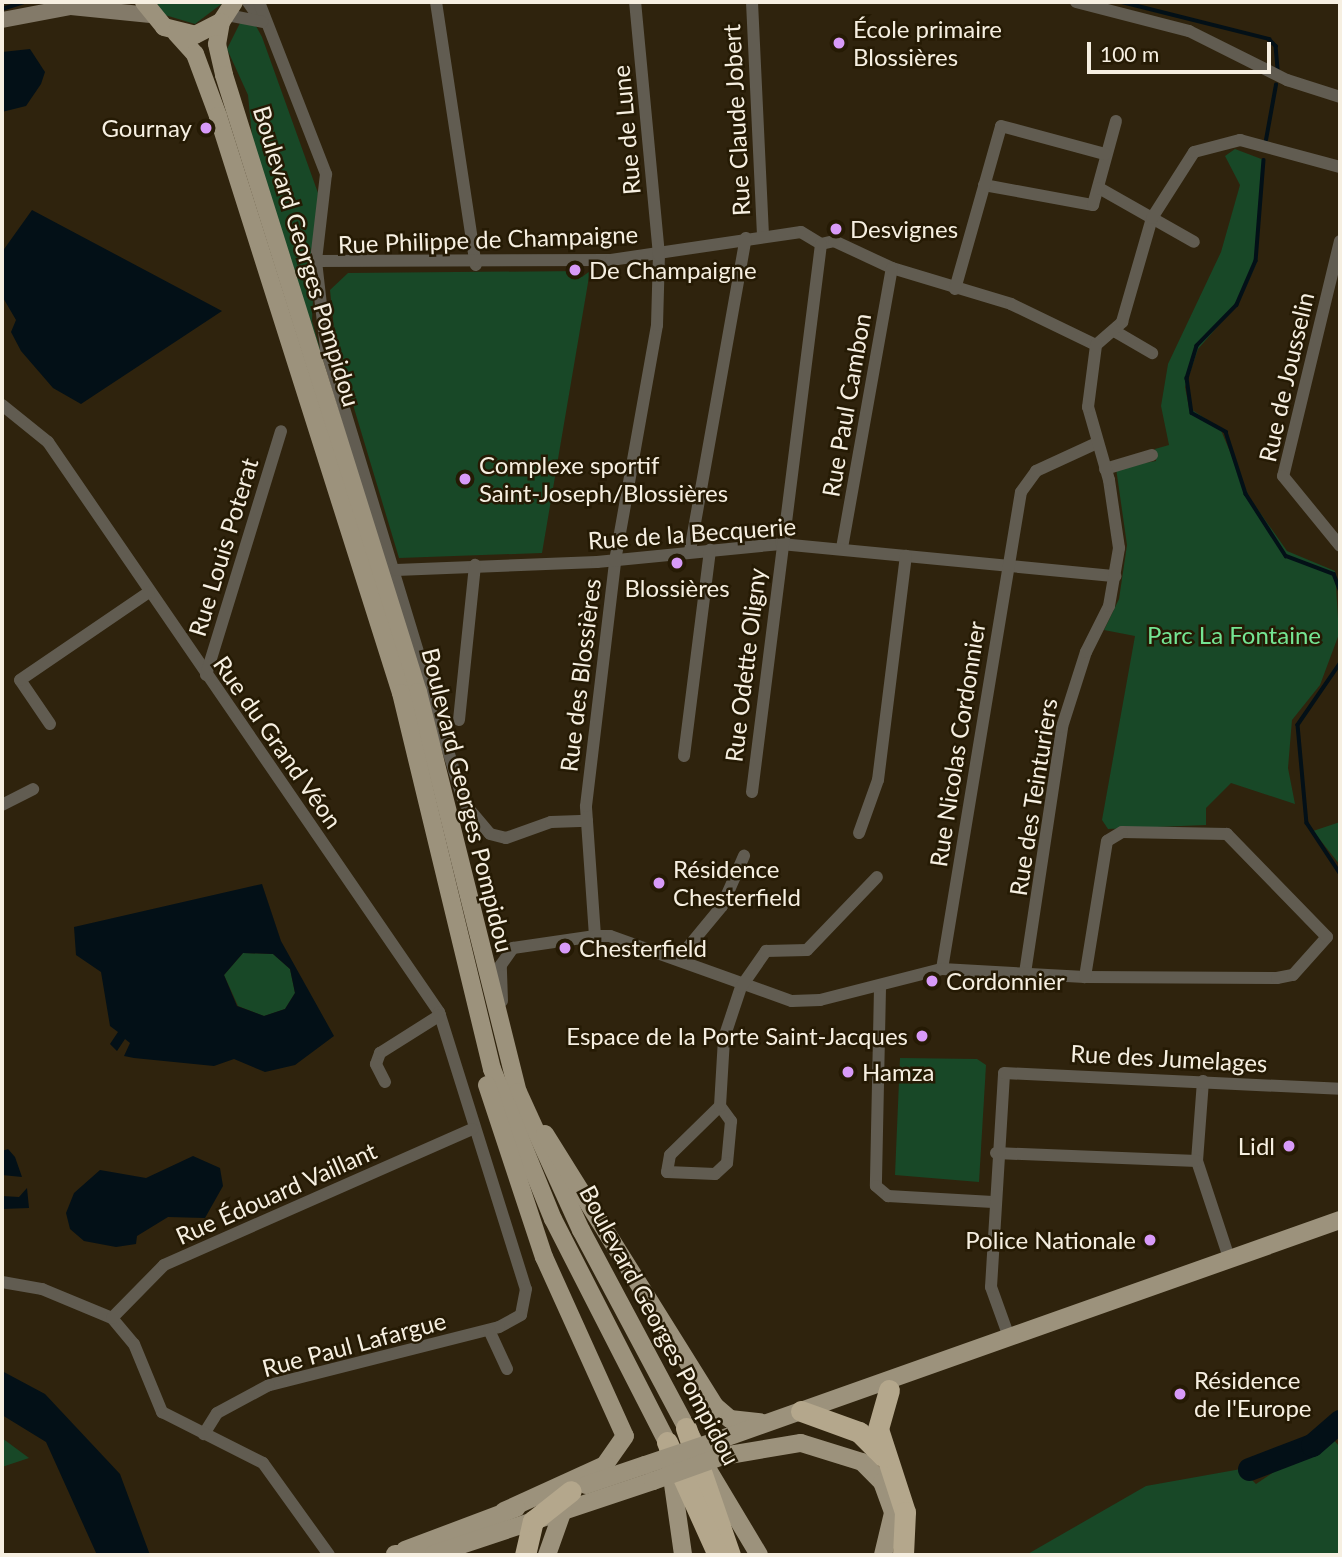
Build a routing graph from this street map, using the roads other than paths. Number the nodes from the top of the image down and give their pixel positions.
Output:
1 (248, 2) edge
2 (259, 2) edge
3 (436, 2) edge
4 (635, 2) edge
5 (752, 2) edge
6 (1076, 2) edge
7 (77, 4) edge
8 (148, 8) edge
9 (227, 13) edge
10 (2, 20) edge
11 (262, 22) junction
12 (176, 33) junction
13 (1340, 97) edge
14 (1116, 121) dead end
15 (1105, 154) junction
16 (1340, 167) edge
17 (984, 185) junction
18 (1099, 188) junction
19 (1152, 218) junction
20 (763, 236) junction
21 (746, 238) junction
22 (1340, 241) edge
23 (1194, 242) dead end
24 (821, 244) junction
25 (659, 255) junction
26 (316, 261) junction
27 (476, 265) junction
28 (892, 268) junction
29 (955, 289) junction
30 (1116, 332) junction
31 (1096, 345) junction
32 (1152, 354) dead end
33 (2, 405) edge
34 (281, 431) dead end
35 (1097, 443) junction
36 (1152, 454) dead end
37 (1105, 469) junction
38 (780, 544) junction
39 (1340, 546) edge
40 (842, 548) junction
41 (710, 550) junction
42 (691, 551) junction
43 (905, 556) junction
44 (615, 561) junction
45 (475, 565) junction
46 (1005, 566) junction
47 (396, 570) junction
48 (1115, 576) junction
49 (149, 592) junction
50 (206, 675) junction
51 (459, 720) dead end
52 (50, 724) dead end
53 (684, 756) dead end
54 (33, 789) dead end
55 (752, 792) dead end
56 (2, 805) edge
57 (587, 821) junction
58 (859, 832) dead end
59 (744, 856) dead end
60 (877, 877) dead end
61 (595, 936) junction
62 (679, 958) junction
63 (942, 970) junction
64 (1026, 973) junction
65 (1084, 977) junction
66 (741, 987) junction
67 (880, 988) junction
68 (440, 1015) junction
69 (475, 1016) junction
70 (506, 1050) junction
71 (1203, 1081) junction
72 (385, 1082) dead end
73 (1340, 1089) edge
74 (518, 1091) junction
75 (720, 1106) junction
76 (472, 1129) junction
77 (996, 1153) junction
78 (1197, 1161) junction
79 (993, 1202) junction
80 (1340, 1220) edge
81 (1229, 1258) junction
82 (2, 1282) edge
83 (112, 1318) junction
84 (489, 1330) junction
85 (1009, 1337) junction
86 (506, 1369) dead end
87 (916, 1372) junction
88 (889, 1391) junction
89 (801, 1411) junction
90 (823, 1415) junction
91 (767, 1423) junction
92 (686, 1428) junction
93 (204, 1434) junction
94 (667, 1443) junction
95 (720, 1448) junction
96 (885, 1458) junction
97 (567, 1500) junction
98 (504, 1511) junction
99 (533, 1521) junction
100 (329, 1555) edge
101 (394, 1555) edge
102 (525, 1555) edge
103 (547, 1555) edge
104 (683, 1555) edge
105 (718, 1555) edge
106 (730, 1555) edge
107 (759, 1555) edge
108 (883, 1555) edge
109 (904, 1555) edge

1 - 11 street
2 - 11 street
3 - 27 street
4 - 25 street, Rue de Lune
5 - 20 street, Rue Claude Jobert
6 - 13 street
7 - 8 street
7 - 10 street
8 - 12 main road, Boulevard Georges Pompidou
9 - 11 street
9 - 12 main road
9 - 70 main road, Boulevard Georges Pompidou
11 - 26 street
12 - 69 main road, Boulevard Georges Pompidou
14 - 15 street
15 - 17 street
15 - 18 street
16 - 19 street
17 - 18 street
17 - 29 street
18 - 19 street
19 - 23 street
19 - 30 street
20 - 21 street, Rue Philippe de Champaigne
20 - 24 street, Rue Philippe de Champaigne
21 - 25 street, Rue Philippe de Champaigne
21 - 42 street
22 - 39 street, Rue de Jousselin
24 - 28 street, Rue Philippe de Champaigne
24 - 38 street, Rue Odette Oligny
25 - 27 street, Rue Philippe de Champaigne
25 - 44 street, Rue des Blossières
26 - 27 street, Rue Philippe de Champaigne
26 - 47 street
28 - 29 street, Rue Philippe de Champaigne
28 - 40 street, Rue Paul Cambon
29 - 31 street, Rue Philippe de Champaigne
30 - 31 street
30 - 32 street
31 - 35 street, Rue des Teinturiers
33 - 49 street, Rue du Grand Véon
34 - 50 street, Rue Louis Poterat
35 - 37 street, Rue des Teinturiers
35 - 46 street, Rue Nicolas Cordonnier
36 - 37 street
37 - 48 street, Rue des Teinturiers
38 - 40 street, Rue de la Becquerie
38 - 41 street, Rue de la Becquerie
38 - 55 street, Rue Odette Oligny
40 - 43 street, Rue de la Becquerie
41 - 42 street, Rue de la Becquerie
41 - 53 street
42 - 44 street, Rue de la Becquerie
43 - 46 street, Rue de la Becquerie
43 - 58 street
44 - 45 street, Rue de la Becquerie
44 - 57 street, Rue des Blossières
45 - 47 street, Rue de la Becquerie
45 - 51 street
46 - 48 street, Rue de la Becquerie
46 - 63 street, Rue Nicolas Cordonnier
47 - 57 street
48 - 64 street, Rue des Teinturiers
49 - 50 street, Rue du Grand Véon
49 - 52 street
50 - 68 street, Rue du Grand Véon
54 - 56 street
57 - 61 street, Rue des Blossières
59 - 62 street
60 - 66 street
61 - 62 street
61 - 70 street
62 - 66 street
63 - 64 street
63 - 67 street
64 - 65 street
65 - 65 street
66 - 67 street
66 - 75 street
67 - 79 street
68 - 72 street
68 - 76 street, Rue du Grand Véon
69 - 94 main road, Boulevard Georges Pompidou
69 - 98 main road, Boulevard Georges Pompidou
70 - 74 main road, Boulevard Georges Pompidou
71 - 73 street, Rue des Jumelages
71 - 77 street, Rue des Jumelages
71 - 78 street
74 - 91 main road
74 - 92 main road, Boulevard Georges Pompidou
75 - 75 street
76 - 83 street, Rue Édouard Vaillant
76 - 84 street, Rue Paul Lafargue
77 - 78 street
77 - 79 street
78 - 81 street
79 - 85 street
80 - 81 main road
81 - 85 main road
82 - 83 street
83 - 93 street
84 - 86 street
84 - 93 street, Rue Paul Lafargue
85 - 87 main road
87 - 88 main road
87 - 89 main road
88 - 90 main road
88 - 96 highway
89 - 90 highway
89 - 91 main road
90 - 95 main road
90 - 96 highway
91 - 95 main road
92 - 106 highway
92 - 107 main road, Boulevard Georges Pompidou
93 - 100 street
94 - 104 main road, Boulevard Georges Pompidou
94 - 105 highway
95 - 97 main road, bridge
95 - 108 main road, Boulevard Georges Pompidou
96 - 109 highway
97 - 98 main road
97 - 99 highway
97 - 103 main road
98 - 101 main road
99 - 101 main road
99 - 102 highway

